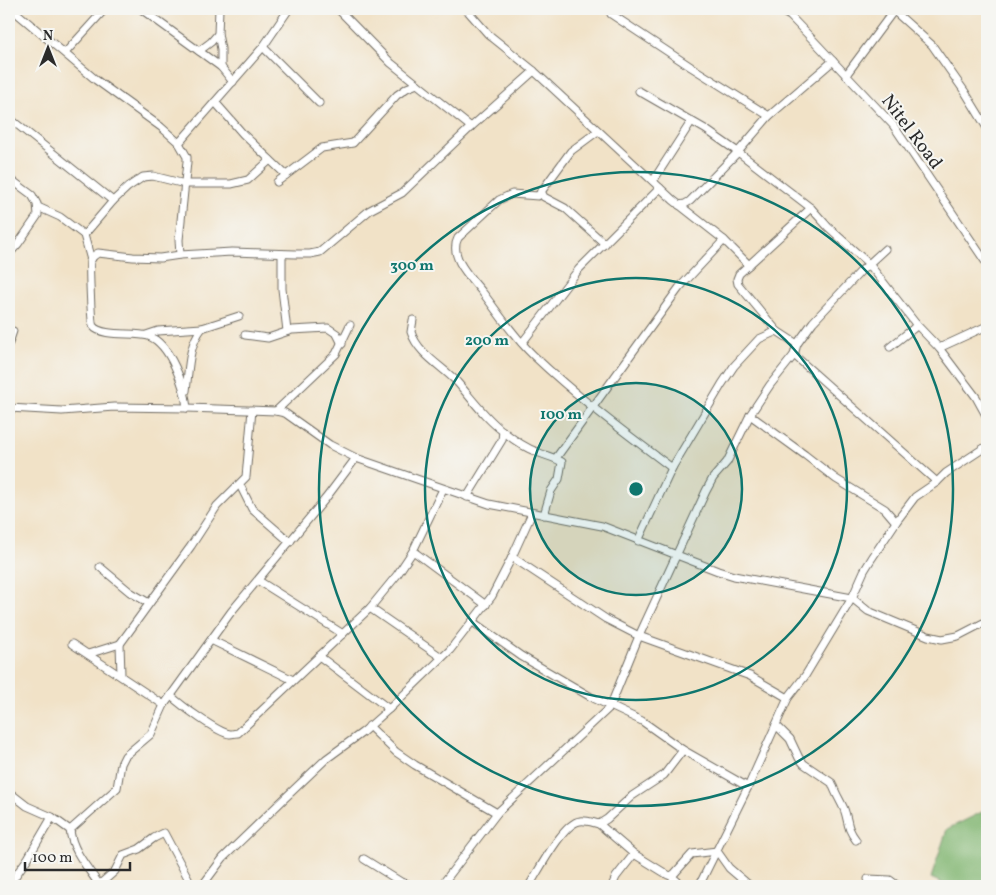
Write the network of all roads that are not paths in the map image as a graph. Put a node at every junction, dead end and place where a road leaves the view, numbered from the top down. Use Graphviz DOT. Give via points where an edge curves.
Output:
graph roads {
  1 [pos="12,9"];
  2 [pos="105,9"];
  3 [pos="141,9"];
  4 [pos="219,9"];
  5 [pos="289,9"];
  6 [pos="339,9"];
  7 [pos="351,9"];
  8 [pos="468,9"];
  9 [pos="778,9"];
  10 [pos="894,9"];
  11 [pos="611,14"];
  12 [pos="218,34"];
  13 [pos="263,47"];
  14 [pos="199,51"];
  15 [pos="65,53"];
  16 [pos="833,61"];
  17 [pos="221,67"];
  18 [pos="534,71"];
  19 [pos="846,75"];
  20 [pos="233,82"];
  21 [pos="417,84"];
  22 [pos="639,91"];
  23 [pos="215,102"];
  24 [pos="319,103"];
  25 [pos="769,116"];
  26 [pos="9,118"];
  27 [pos="691,122"];
  28 [pos="470,127"];
  29 [pos="987,128"];
  30 [pos="598,130"];
  31 [pos="179,144"];
  32 [pos="738,152"];
  33 [pos="270,160"];
  34 [pos="286,175"];
  35 [pos="9,178"];
  36 [pos="653,181"];
  37 [pos="277,182"];
  38 [pos="185,184"];
  39 [pos="660,188"];
  40 [pos="541,191"];
  41 [pos="113,201"];
  42 [pos="679,205"];
  43 [pos="38,207"];
  44 [pos="811,208"];
  45 [pos="84,235"];
  46 [pos="724,240"];
  47 [pos="605,244"];
  48 [pos="885,249"];
  49 [pos="9,254"];
  50 [pos="282,254"];
  51 [pos="180,255"];
  52 [pos="90,260"];
  53 [pos="869,264"];
  54 [pos="987,264"];
  55 [pos="749,265"];
  56 [pos="239,316"];
  57 [pos="413,320"];
  58 [pos="916,324"];
  59 [pos="350,326"];
  60 [pos="987,326"];
  61 [pos="202,328"];
  62 [pos="13,331"];
  63 [pos="287,331"];
  64 [pos="777,331"];
  65 [pos="146,335"];
  66 [pos="244,335"];
  67 [pos="9,343"];
  68 [pos="522,343"];
  69 [pos="342,344"];
  70 [pos="797,344"];
  71 [pos="890,347"];
  72 [pos="939,348"];
  73 [pos="794,355"];
  74 [pos="185,393"];
  75 [pos="9,408"];
  76 [pos="187,408"];
  77 [pos="592,408"];
  78 [pos="252,410"];
  79 [pos="276,411"];
  80 [pos="750,415"];
  81 [pos="987,416"];
  82 [pos="503,431"];
  83 [pos="987,446"];
  84 [pos="356,458"];
  85 [pos="556,458"];
  86 [pos="672,468"];
  87 [pos="937,482"];
  88 [pos="240,485"];
  89 [pos="443,490"];
  90 [pos="467,497"];
  91 [pos="532,513"];
  92 [pos="544,515"];
  93 [pos="896,522"];
  94 [pos="638,541"];
  95 [pos="290,542"];
  96 [pos="413,551"];
  97 [pos="677,555"];
  98 [pos="512,557"];
  99 [pos="100,567"];
  100 [pos="259,580"];
  101 [pos="852,598"];
  102 [pos="149,603"];
  103 [pos="486,606"];
  104 [pos="370,608"];
  105 [pos="987,621"];
  106 [pos="473,622"];
  107 [pos="342,634"];
  108 [pos="639,636"];
  109 [pos="211,640"];
  110 [pos="72,644"];
  111 [pos="120,644"];
  112 [pos="88,654"];
  113 [pos="319,656"];
  114 [pos="441,657"];
  115 [pos="121,675"];
  116 [pos="293,680"];
  117 [pos="171,696"];
  118 [pos="788,698"];
  119 [pos="164,705"];
  120 [pos="610,707"];
  121 [pos="388,709"];
  122 [pos="776,725"];
  123 [pos="369,726"];
  124 [pos="683,750"];
  125 [pos="748,787"];
  126 [pos="9,792"];
  127 [pos="497,813"];
  128 [pos="52,817"];
  129 [pos="600,824"];
  130 [pos="70,830"];
  131 [pos="856,840"];
  132 [pos="717,850"];
  133 [pos="634,854"];
  134 [pos="364,859"];
  135 [pos="671,876"];
  136 [pos="868,879"];
  137 [pos="9,884"];
  138 [pos="100,886"];
  139 [pos="190,886"];
  140 [pos="202,886"];
  141 [pos="414,886"];
  142 [pos="441,886"];
  143 [pos="529,886"];
  144 [pos="612,886"];
  145 [pos="683,886"];
  146 [pos="699,886"];
  147 [pos="750,886"];
  148 [pos="898,886"];
  1 -- 15 [label="street"];
  2 -- 15 [label="street"];
  3 -- 14 [label="street"];
  4 -- 12 [label="street"];
  5 -- 13 [label="street"];
  6 -- 7 [label="street"];
  6 -- 21 [label="street" via="391,63"];
  8 -- 18 [label="street" via="488,34"];
  9 -- 16 [label="street, Nitel Road" via="790,16"];
  10 -- 19 [label="street"];
  10 -- 29 [label="street" via="932,45"];
  11 -- 25 [label="street"];
  12 -- 14 [label="street"];
  12 -- 17 [label="street"];
  13 -- 20 [label="street"];
  13 -- 24 [label="street"];
  14 -- 17 [label="street"];
  15 -- 31 [label="street"];
  16 -- 19 [label="street, Nitel Road"];
  16 -- 25 [label="street"];
  17 -- 20 [label="street"];
  18 -- 28 [label="street"];
  18 -- 30 [label="street"];
  19 -- 54 [label="street, Nitel Road" via="893,125"];
  20 -- 23 [label="street"];
  21 -- 28 [label="street"];
  21 -- 34 [label="street" via="397,95 353,143 322,148"];
  22 -- 27 [label="street"];
  23 -- 31 [label="street"];
  23 -- 33 [label="street"];
  25 -- 32 [label="street"];
  26 -- 41 [label="street"];
  27 -- 32 [label="street"];
  27 -- 36 [label="street"];
  28 -- 50 [label="street" via="402,193 370,210 320,252"];
  30 -- 36 [label="street"];
  30 -- 40 [label="street" via="571,151"];
  31 -- 38 [label="street" via="187,156"];
  32 -- 42 [label="street" via="690,201"];
  32 -- 44 [label="street"];
  33 -- 34 [label="street"];
  33 -- 38 [label="street" via="248,180 231,184"];
  34 -- 37 [label="street"];
  35 -- 43 [label="street" via="32,195"];
  36 -- 39 [label="street"];
  38 -- 41 [label="street" via="153,176 143,177"];
  38 -- 51 [label="street"];
  39 -- 42 [label="street"];
  39 -- 47 [label="street"];
  40 -- 47 [label="street" via="544,197 565,208"];
  40 -- 68 [label="street" via="538,196 512,194 499,200 455,243 462,266"];
  41 -- 45 [label="street"];
  42 -- 46 [label="street"];
  43 -- 45 [label="street" via="60,217"];
  43 -- 49 [label="street" via="38,215"];
  44 -- 53 [label="street"];
  44 -- 55 [label="street"];
  45 -- 52 [label="street"];
  46 -- 55 [label="street"];
  46 -- 77 [label="street" via="679,288"];
  47 -- 68 [label="street" via="579,269"];
  48 -- 53 [label="street"];
  50 -- 51 [label="street"];
  50 -- 63 [label="street"];
  51 -- 52 [label="street" via="160,258 98,253"];
  52 -- 65 [label="street" via="91,324 97,330"];
  53 -- 58 [label="street"];
  53 -- 70 [label="street" via="813,322"];
  55 -- 64 [label="street" via="736,280"];
  56 -- 61 [label="street"];
  57 -- 82 [label="street" via="411,332 418,345"];
  58 -- 71 [label="street"];
  58 -- 72 [label="street"];
  59 -- 69 [label="street"];
  60 -- 72 [label="street"];
  61 -- 65 [label="street"];
  61 -- 74 [label="street" via="191,350"];
  62 -- 67 [label="street"];
  63 -- 66 [label="street" via="268,338"];
  63 -- 69 [label="street" via="328,328 337,334"];
  64 -- 70 [label="street"];
  64 -- 86 [label="street" via="758,339 734,366"];
  65 -- 74 [label="street" via="158,342 173,363"];
  68 -- 77 [label="street"];
  69 -- 79 [label="street" via="325,366"];
  70 -- 73 [label="street"];
  72 -- 81 [label="street" via="976,396"];
  73 -- 80 [label="street"];
  73 -- 87 [label="street"];
  74 -- 76 [label="street"];
  75 -- 76 [label="street" via="62,411 114,407"];
  76 -- 78 [label="street"];
  77 -- 85 [label="street"];
  77 -- 86 [label="street"];
  78 -- 79 [label="street"];
  78 -- 88 [label="street" via="248,472"];
  79 -- 84 [label="street"];
  80 -- 93 [label="street" via="836,479 885,509"];
  80 -- 97 [label="street" via="726,462 710,483"];
  82 -- 85 [label="street" via="534,451"];
  82 -- 90 [label="street" via="502,440"];
  83 -- 87 [label="street"];
  84 -- 89 [label="street"];
  84 -- 95 [label="street"];
  85 -- 92 [label="street" via="562,466"];
  86 -- 94 [label="street"];
  87 -- 93 [label="street" via="915,497"];
  88 -- 95 [label="street" via="252,509"];
  88 -- 102 [label="street" via="217,506"];
  89 -- 90 [label="street"];
  89 -- 96 [label="street"];
  90 -- 91 [label="street"];
  91 -- 92 [label="street"];
  91 -- 98 [label="street"];
  92 -- 94 [label="street" via="602,526"];
  93 -- 101 [label="street" via="864,571"];
  94 -- 97 [label="street"];
  95 -- 100 [label="street"];
  96 -- 103 [label="street"];
  96 -- 104 [label="street"];
  97 -- 101 [label="street" via="734,576"];
  97 -- 108 [label="street"];
  98 -- 103 [label="street"];
  98 -- 108 [label="street" via="606,619"];
  99 -- 102 [label="street"];
  100 -- 107 [label="street"];
  100 -- 109 [label="street"];
  101 -- 105 [label="street" via="868,612 928,636 958,636"];
  101 -- 118 [label="street"];
  102 -- 111 [label="street"];
  103 -- 106 [label="street"];
  104 -- 107 [label="street"];
  104 -- 114 [label="street"];
  106 -- 114 [label="street"];
  106 -- 120 [label="street" via="521,656"];
  107 -- 113 [label="street"];
  108 -- 118 [label="street" via="750,676"];
  108 -- 120 [label="street"];
  109 -- 116 [label="street"];
  109 -- 117 [label="street"];
  110 -- 112 [label="street"];
  111 -- 112 [label="street"];
  111 -- 115 [label="street"];
  112 -- 115 [label="street"];
  113 -- 116 [label="street"];
  113 -- 121 [label="street"];
  114 -- 121 [label="street"];
  115 -- 119 [label="street"];
  116 -- 117 [label="street" via="238,733 222,732"];
  117 -- 119 [label="street"];
  118 -- 122 [label="street"];
  119 -- 130 [label="street" via="151,734 122,760 117,788"];
  120 -- 124 [label="street" via="642,721"];
  120 -- 127 [label="street"];
  121 -- 123 [label="street"];
  122 -- 125 [label="street"];
  122 -- 131 [label="street" via="790,739 804,764 832,783 849,830"];
  123 -- 127 [label="street" via="415,765"];
  123 -- 140 [label="street" via="326,759 285,798 223,858"];
  124 -- 125 [label="street"];
  124 -- 129 [label="street" via="664,775 632,796"];
  125 -- 132 [label="street"];
  126 -- 128 [label="street" via="26,806"];
  127 -- 142 [label="street"];
  128 -- 130 [label="street"];
  128 -- 137 [label="street"];
  129 -- 133 [label="street"];
  129 -- 143 [label="street" via="574,823 555,843"];
  130 -- 138 [label="street" via="77,852"];
  132 -- 135 [label="street" via="692,854"];
  132 -- 146 [label="street"];
  132 -- 147 [label="street" via="729,868"];
  133 -- 135 [label="street"];
  133 -- 144 [label="street"];
  134 -- 141 [label="street" via="401,882"];
  135 -- 145 [label="street"];
  136 -- 148 [label="street" via="890,880"];
  138 -- 139 [label="street" via="115,871 123,855 164,833"];
}
